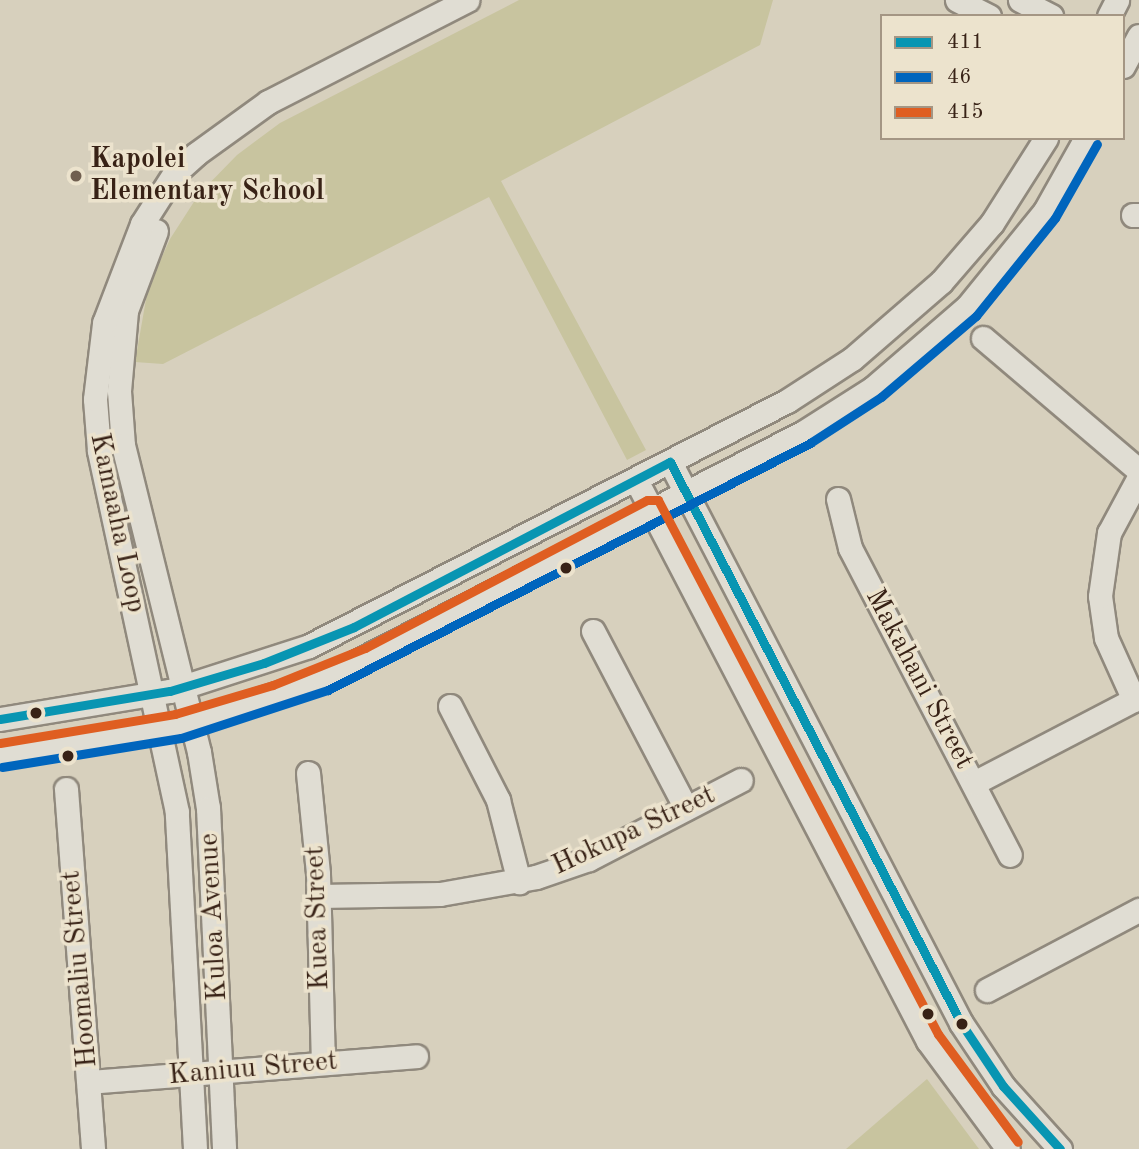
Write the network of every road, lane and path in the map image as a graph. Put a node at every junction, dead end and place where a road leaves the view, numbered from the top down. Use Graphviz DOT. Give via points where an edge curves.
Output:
graph roads {
  1 [pos="467,0"];
  2 [pos="957,0"];
  3 [pos="1020,0"];
  4 [pos="985,14"];
  5 [pos="1047,14"];
  6 [pos="1139,36"];
  7 [pos="1125,63"];
  8 [pos="221,137"];
  9 [pos="1045,140"];
  10 [pos="1085,140"];
  11 [pos="983,338"];
  12 [pos="670,462"];
  13 [pos="1139,471"];
  14 [pos="1139,478"];
  15 [pos="636,480"];
  16 [pos="686,494"];
  17 [pos="838,499"];
  18 [pos="653,511"];
  19 [pos="593,632"];
  20 [pos="182,688"];
  21 [pos="156,694"];
  22 [pos="1136,698"];
  23 [pos="450,706"];
  24 [pos="0,719"];
  25 [pos="191,723"];
  26 [pos="163,729"];
  27 [pos="0,755"];
  28 [pos="308,773"];
  29 [pos="741,780"];
  30 [pos="974,783"];
  31 [pos="66,789"];
  32 [pos="686,808"];
  33 [pos="1010,855"];
  34 [pos="519,882"];
  35 [pos="318,896"];
  36 [pos="1139,911"];
  37 [pos="987,990"];
  38 [pos="416,1056"];
  39 [pos="323,1063"];
  40 [pos="222,1072"];
  41 [pos="190,1074"];
  42 [pos="89,1082"];
  43 [pos="93,1149"];
  44 [pos="195,1149"];
  45 [pos="224,1149"];
  46 [pos="1008,1149"];
  47 [pos="1060,1149"];
  1 -- 8 [label="street, Kamaaha Loop" via="268,103"];
  2 -- 4 [label="street"];
  3 -- 5 [label="street"];
  6 -- 7 [label="street"];
  8 -- 20 [label="street, Kamaaha Loop" via="170,207 143,257 126,311 119,364 124,445"];
  8 -- 21 [label="street, Kamaaha Loop" via="174,174 142,224 110,298 99,348 99,450"];
  9 -- 12 [label="street" via="992,223 912,310 820,381"];
  10 -- 16 [label="street" via="1020,244 937,336 839,411"];
  11 -- 13 [label="street"];
  12 -- 15 [label="street"];
  12 -- 16 [label="street"];
  14 -- 22 [label="street" via="1110,533 1100,596 1106,638"];
  15 -- 18 [label="street"];
  15 -- 20 [label="street" via="354,626 264,663"];
  16 -- 18 [label="street"];
  16 -- 47 [label="street" via="961,1023 1003,1086"];
  17 -- 30 [label="street, Makahani Street" via="850,548"];
  18 -- 25 [label="street" via="370,659 277,697"];
  18 -- 46 [label="street" via="928,1041"];
  19 -- 32 [label="street"];
  20 -- 21 [label="street"];
  20 -- 25 [label="street, Kuloa Avenue"];
  21 -- 24 [label="street"];
  21 -- 26 [label="street, Kuloa Avenue"];
  22 -- 30 [label="street"];
  23 -- 34 [label="street" via="498,800"];
  25 -- 26 [label="street"];
  25 -- 40 [label="street, Kuloa Avenue" via="211,836"];
  26 -- 27 [label="street"];
  26 -- 41 [label="street, Kuloa Avenue" via="180,839"];
  28 -- 35 [label="street, Kuea Street"];
  29 -- 32 [label="street, Hokupa Street"];
  30 -- 33 [label="street, Makahani Street"];
  31 -- 42 [label="street, Hoomaliu Street"];
  32 -- 34 [label="street, Hokupa Street" via="589,859"];
  34 -- 35 [label="street, Hokupa Street" via="440,894"];
  35 -- 39 [label="street, Kuea Street"];
  36 -- 37 [label="street"];
  38 -- 39 [label="street, Kaniuu Street"];
  39 -- 40 [label="street, Kaniuu Street"];
  40 -- 41 [label="street, Kaniuu Street"];
  40 -- 45 [label="street, Kuloa Avenue"];
  41 -- 42 [label="street, Kaniuu Street"];
  41 -- 44 [label="street, Kuloa Avenue"];
  42 -- 43 [label="street, Hoomaliu Street"];
}
